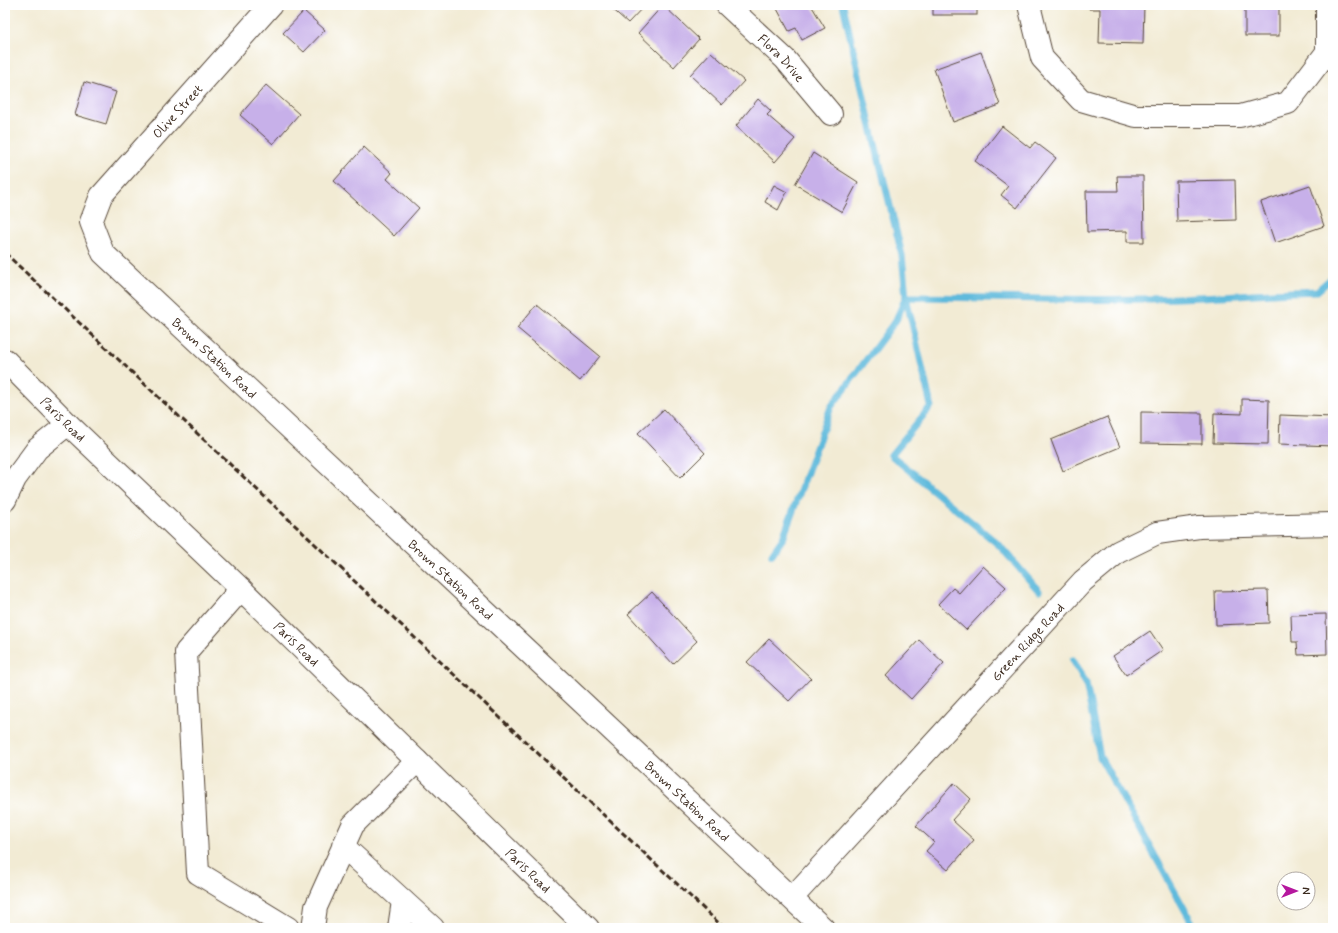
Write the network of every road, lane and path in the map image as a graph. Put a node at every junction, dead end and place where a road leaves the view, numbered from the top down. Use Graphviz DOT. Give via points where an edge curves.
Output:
graph roads {
  1 [pos="271,5"];
  2 [pos="727,5"];
  3 [pos="1029,5"];
  4 [pos="1327,5"];
  5 [pos="831,114"];
  6 [pos="90,222"];
  7 [pos="5,360"];
  8 [pos="68,424"];
  9 [pos="5,500"];
  10 [pos="1333,524"];
  11 [pos="241,589"];
  12 [pos="417,761"];
  13 [pos="343,846"];
  14 [pos="792,898"];
  15 [pos="403,901"];
  16 [pos="288,928"];
  17 [pos="313,928"];
  18 [pos="398,928"];
  19 [pos="433,928"];
  20 [pos="588,928"];
  21 [pos="824,928"];
  1 -- 6 [label="street, Olive Street" via="101,196"];
  2 -- 5 [label="street, Flora Drive" via="785,59"];
  3 -- 4 [label="street" via="1042,58 1081,100 1136,116 1240,116 1288,103 1327,52"];
  6 -- 14 [label="street, Brown Station Road" via="103,253"];
  7 -- 8 [label="street, Paris Road"];
  8 -- 9 [label="street" via="37,449 15,479"];
  8 -- 11 [label="street, Paris Road"];
  10 -- 14 [label="street, Green Ridge Road" via="1198,527 1157,533 1118,552 1083,580"];
  11 -- 12 [label="street, Paris Road"];
  11 -- 16 [label="street" via="186,652 198,873"];
  12 -- 13 [label="street" via="353,826"];
  12 -- 20 [label="street, Paris Road"];
  13 -- 15 [label="street"];
  13 -- 17 [label="street" via="316,907"];
  14 -- 21 [label="street, Brown Station Road"];
  15 -- 18 [label="street"];
  15 -- 19 [label="street"];
}
